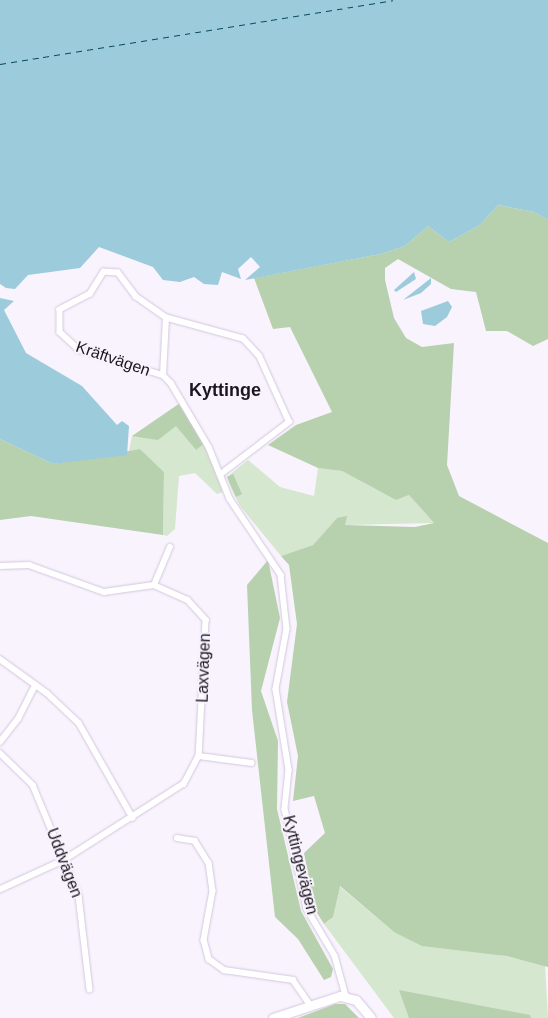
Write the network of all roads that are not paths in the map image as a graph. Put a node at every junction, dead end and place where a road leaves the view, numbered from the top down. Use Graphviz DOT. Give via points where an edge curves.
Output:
graph roads {
  1 [pos="166,318"];
  2 [pos="163,375"];
  3 [pos="221,474"];
  4 [pos="170,547"];
  5 [pos="0,566"];
  6 [pos="154,585"];
  7 [pos="0,659"];
  8 [pos="35,685"];
  9 [pos="0,742"];
  10 [pos="0,753"];
  11 [pos="200,756"];
  12 [pos="252,763"];
  13 [pos="133,818"];
  14 [pos="177,838"];
  15 [pos="64,861"];
  16 [pos="0,890"];
  17 [pos="90,989"];
  18 [pos="346,996"];
  19 [pos="309,1003"];
  20 [pos="291,1014"];
  21 [pos="273,1018"];
  22 [pos="371,1018"];
  1 -- 2 [label="street"];
  1 -- 2 [label="street, Kräftvägen" via="136,297 118,273 108,271 87,298 60,310 57,320 64,340 79,350"];
  1 -- 3 [label="street" via="250,342 288,416 283,430"];
  2 -- 3 [label="street, Kräftvägen"];
  3 -- 18 [label="street, Kyttingevägen" via="230,499 275,561 285,589 287,629 276,689 289,770 285,809 308,909 335,956"];
  4 -- 6 [label="street"];
  5 -- 6 [label="street" via="29,565 104,592"];
  6 -- 11 [label="street, Laxvägen" via="198,607 206,620"];
  7 -- 8 [label="street"];
  8 -- 9 [label="street" via="15,725"];
  8 -- 13 [label="street" via="79,723"];
  10 -- 15 [label="street, Uddvägen" via="33,785"];
  11 -- 12 [label="street"];
  11 -- 13 [label="street, Laxvägen" via="180,788"];
  13 -- 15 [label="street, Laxvägen"];
  14 -- 19 [label="street" via="195,841 209,863 214,891 204,940 209,959 224,970 293,980"];
  15 -- 16 [label="street, Laxvägen"];
  15 -- 17 [label="street, Uddvägen" via="79,896"];
  18 -- 19 [label="street"];
  18 -- 22 [label="street" via="356,1000"];
  19 -- 20 [label="street"];
  20 -- 21 [label="street"];
}
